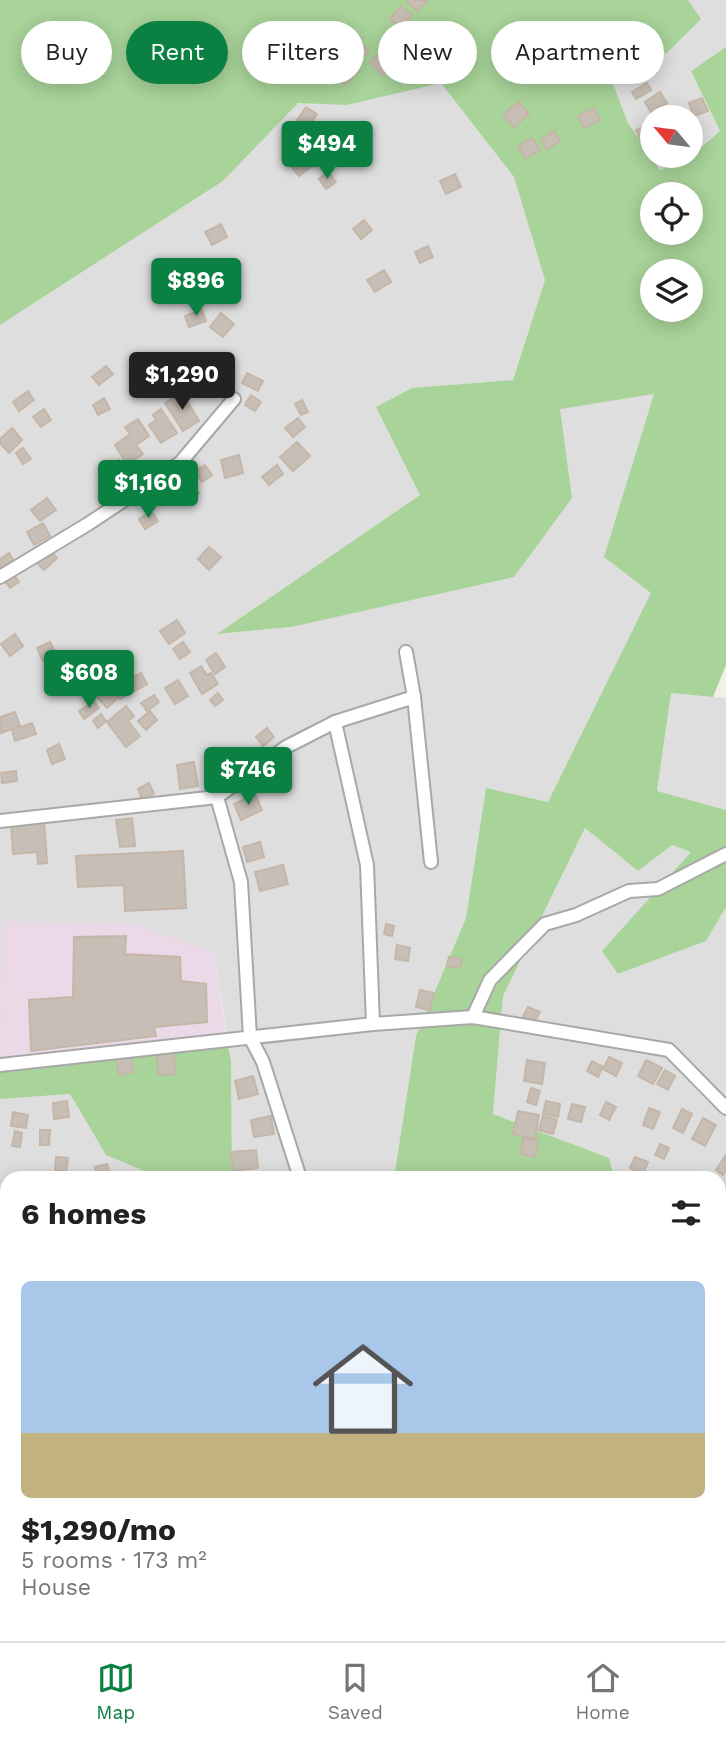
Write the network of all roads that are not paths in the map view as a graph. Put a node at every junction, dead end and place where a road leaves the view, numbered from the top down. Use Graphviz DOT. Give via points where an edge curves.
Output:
graph roads {
  1 [pos="234,399"];
  2 [pos="0,577"];
  3 [pos="406,652"];
  4 [pos="414,697"];
  5 [pos="335,722"];
  6 [pos="217,797"];
  7 [pos="0,821"];
  8 [pos="726,854"];
  9 [pos="431,862"];
  10 [pos="473,1017"];
  11 [pos="373,1024"];
  12 [pos="250,1037"];
  13 [pos="0,1065"];
  14 [pos="726,1108"];
  15 [pos="298,1171"];
  1 -- 2 [label="street" via="180,463"];
  3 -- 4 [label="street"];
  4 -- 5 [label="street"];
  4 -- 9 [label="street"];
  5 -- 6 [label="street" via="286,747"];
  5 -- 11 [label="street" via="367,865"];
  6 -- 7 [label="street"];
  6 -- 12 [label="street" via="241,882"];
  8 -- 10 [label="street" via="658,889 629,891 545,924 490,980"];
  10 -- 11 [label="street"];
  10 -- 14 [label="street" via="669,1050"];
  11 -- 12 [label="street"];
  12 -- 13 [label="street"];
  12 -- 15 [label="street" via="263,1062"];
}
